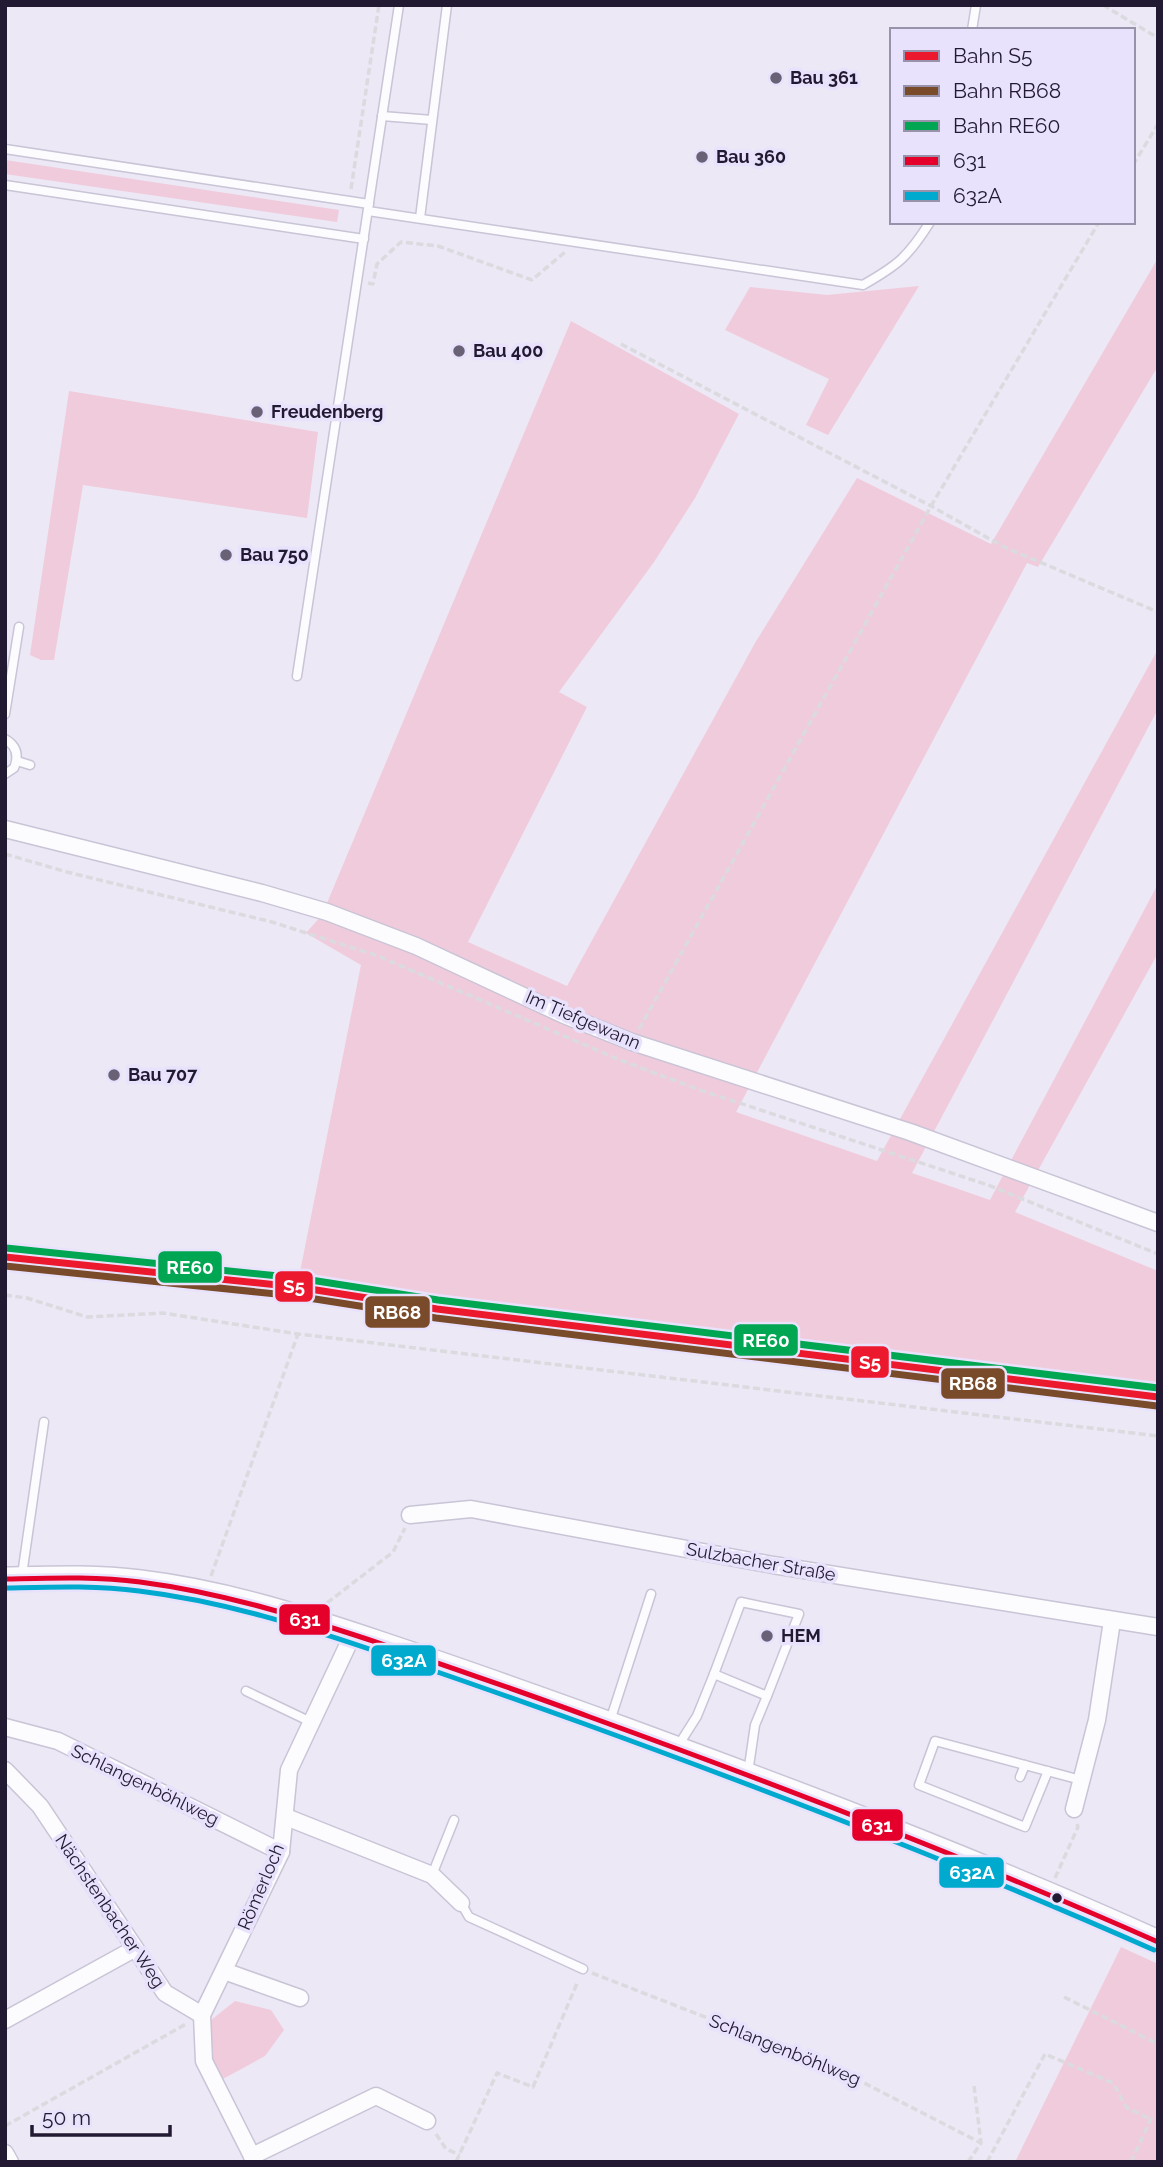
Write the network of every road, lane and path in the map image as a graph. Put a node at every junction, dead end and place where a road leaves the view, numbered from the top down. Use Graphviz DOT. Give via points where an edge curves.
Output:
graph roads {
  1 [pos="379,5"];
  2 [pos="399,5"];
  3 [pos="447,5"];
  4 [pos="976,5"];
  5 [pos="1103,5"];
  6 [pos="972,28"];
  7 [pos="1158,37"];
  8 [pos="382,116"];
  9 [pos="432,120"];
  10 [pos="1158,124"];
  11 [pos="5,149"];
  12 [pos="1135,162"];
  13 [pos="5,185"];
  14 [pos="349,201"];
  15 [pos="368,207"];
  16 [pos="420,218"];
  17 [pos="929,224"];
  18 [pos="1098,224"];
  19 [pos="363,239"];
  20 [pos="621,344"];
  21 [pos="931,506"];
  22 [pos="1158,611"];
  23 [pos="19,627"];
  24 [pos="297,676"];
  25 [pos="5,714"];
  26 [pos="5,740"];
  27 [pos="17,761"];
  28 [pos="30,765"];
  29 [pos="5,774"];
  30 [pos="5,829"];
  31 [pos="632,1042"];
  32 [pos="620,1060"];
  33 [pos="1158,1223"];
  34 [pos="5,1295"];
  35 [pos="298,1334"];
  36 [pos="44,1422"];
  37 [pos="1158,1436"];
  38 [pos="410,1515"];
  39 [pos="13,1578"];
  40 [pos="205,1593"];
  41 [pos="651,1594"];
  42 [pos="306,1618"];
  43 [pos="1112,1620"];
  44 [pos="1158,1627"];
  45 [pos="352,1634"];
  46 [pos="714,1674"];
  47 [pos="246,1691"];
  48 [pos="767,1696"];
  49 [pos="311,1722"];
  50 [pos="609,1724"];
  51 [pos="5,1727"];
  52 [pos="676,1749"];
  53 [pos="1025,1765"];
  54 [pos="5,1770"];
  55 [pos="1048,1771"];
  56 [pos="747,1776"];
  57 [pos="1020,1777"];
  58 [pos="1081,1780"];
  59 [pos="1007,1807"];
  60 [pos="1073,1808"];
  61 [pos="286,1816"];
  62 [pos="1003,1818"];
  63 [pos="454,1820"];
  64 [pos="281,1852"];
  65 [pos="432,1875"];
  66 [pos="1065,1882"];
  67 [pos="461,1903"];
  68 [pos="1158,1942"];
  69 [pos="134,1949"];
  70 [pos="583,1969"];
  71 [pos="224,1971"];
  72 [pos="1064,1997"];
  73 [pos="300,1998"];
  74 [pos="7,2015"];
  75 [pos="202,2015"];
  76 [pos="1158,2044"];
  77 [pos="974,2086"];
  78 [pos="1150,2119"];
  79 [pos="427,2121"];
  80 [pos="1158,2123"];
  81 [pos="5,2126"];
  82 [pos="981,2143"];
  83 [pos="5,2153"];
  84 [pos="460,2155"];
  85 [pos="254,2159"];
  86 [pos="10,2162"];
  87 [pos="456,2162"];
  88 [pos="968,2162"];
  89 [pos="987,2162"];
  90 [pos="1131,2162"];
  1 -- 14 [label="path"];
  2 -- 8 [label="lane"];
  3 -- 9 [label="lane"];
  4 -- 6 [label="lane"];
  5 -- 7 [label="path"];
  8 -- 9 [label="lane"];
  8 -- 15 [label="lane"];
  9 -- 16 [label="lane"];
  10 -- 12 [label="path"];
  11 -- 14 [label="lane"];
  13 -- 19 [label="lane"];
  14 -- 15 [label="lane"];
  15 -- 16 [label="lane"];
  15 -- 19 [label="lane"];
  16 -- 17 [label="lane" via="863,285 897,265"];
  18 -- 21 [label="path"];
  19 -- 24 [label="lane"];
  20 -- 21 [label="path"];
  21 -- 22 [label="path" via="1004,547"];
  21 -- 31 [label="path"];
  23 -- 25 [label="lane"];
  26 -- 27 [label="lane" via="17,753"];
  27 -- 28 [label="lane"];
  27 -- 29 [label="lane"];
  30 -- 31 [label="street, Im Tiefgewann" via="327,912 416,946"];
  31 -- 32 [label="path"];
  31 -- 33 [label="street, Im Tiefgewann" via="922,1136"];
  34 -- 35 [label="path" via="87,1317 163,1313"];
  35 -- 37 [label="path"];
  35 -- 40 [label="path"];
  36 -- 39 [label="lane"];
  38 -- 42 [label="path" via="393,1552 327,1603 314,1599"];
  38 -- 43 [label="street, Sulzbacher Straße" via="471,1509 772,1565"];
  39 -- 40 [label="main road" via="138,1582"];
  40 -- 42 [label="main road"];
  41 -- 50 [label="lane"];
  42 -- 45 [label="main road"];
  43 -- 44 [label="street, Sulzbacher Straße"];
  43 -- 58 [label="street" via="1097,1720"];
  45 -- 49 [label="street, Römerloch"];
  45 -- 50 [label="main road"];
  46 -- 48 [label="lane"];
  46 -- 48 [label="lane" via="741,1602 799,1614"];
  46 -- 52 [label="lane" via="697,1716"];
  47 -- 49 [label="lane"];
  48 -- 56 [label="lane" via="755,1725"];
  49 -- 61 [label="street, Römerloch" via="289,1770"];
  50 -- 52 [label="main road"];
  51 -- 64 [label="street, Schlangenböhlweg" via="58,1741"];
  52 -- 56 [label="main road"];
  53 -- 55 [label="lane"];
  53 -- 57 [label="lane"];
  53 -- 62 [label="lane" via="935,1741 919,1785"];
  54 -- 69 [label="street, Nächstenbacher Weg" via="40,1806"];
  55 -- 58 [label="lane"];
  55 -- 62 [label="lane" via="1025,1826"];
  56 -- 68 [label="main road" via="1007,1875"];
  58 -- 60 [label="street"];
  59 -- 62 [label="lane"];
  60 -- 66 [label="path" via="1078,1827 1055,1878"];
  61 -- 64 [label="street, Römerloch"];
  61 -- 65 [label="street"];
  63 -- 65 [label="lane"];
  64 -- 71 [label="street, Römerloch"];
  65 -- 67 [label="street"];
  67 -- 70 [label="lane" via="469,1917"];
  69 -- 74 [label="street"];
  69 -- 75 [label="street, Nächstenbacher Weg" via="165,1993"];
  70 -- 82 [label="path, Schlangenböhlweg" via="831,2066"];
  70 -- 84 [label="path" via="533,2087 498,2073"];
  71 -- 73 [label="street"];
  71 -- 75 [label="street, Römerloch"];
  72 -- 76 [label="path"];
  75 -- 81 [label="path"];
  75 -- 85 [label="street" via="204,2061"];
  77 -- 82 [label="path"];
  78 -- 80 [label="path"];
  78 -- 89 [label="path" via="1127,2108 1112,2083 1045,2054"];
  78 -- 90 [label="path"];
  79 -- 84 [label="path" via="446,2149"];
  79 -- 85 [label="street" via="376,2096"];
  82 -- 88 [label="path"];
  83 -- 86 [label="street"];
  84 -- 87 [label="path"];
}
